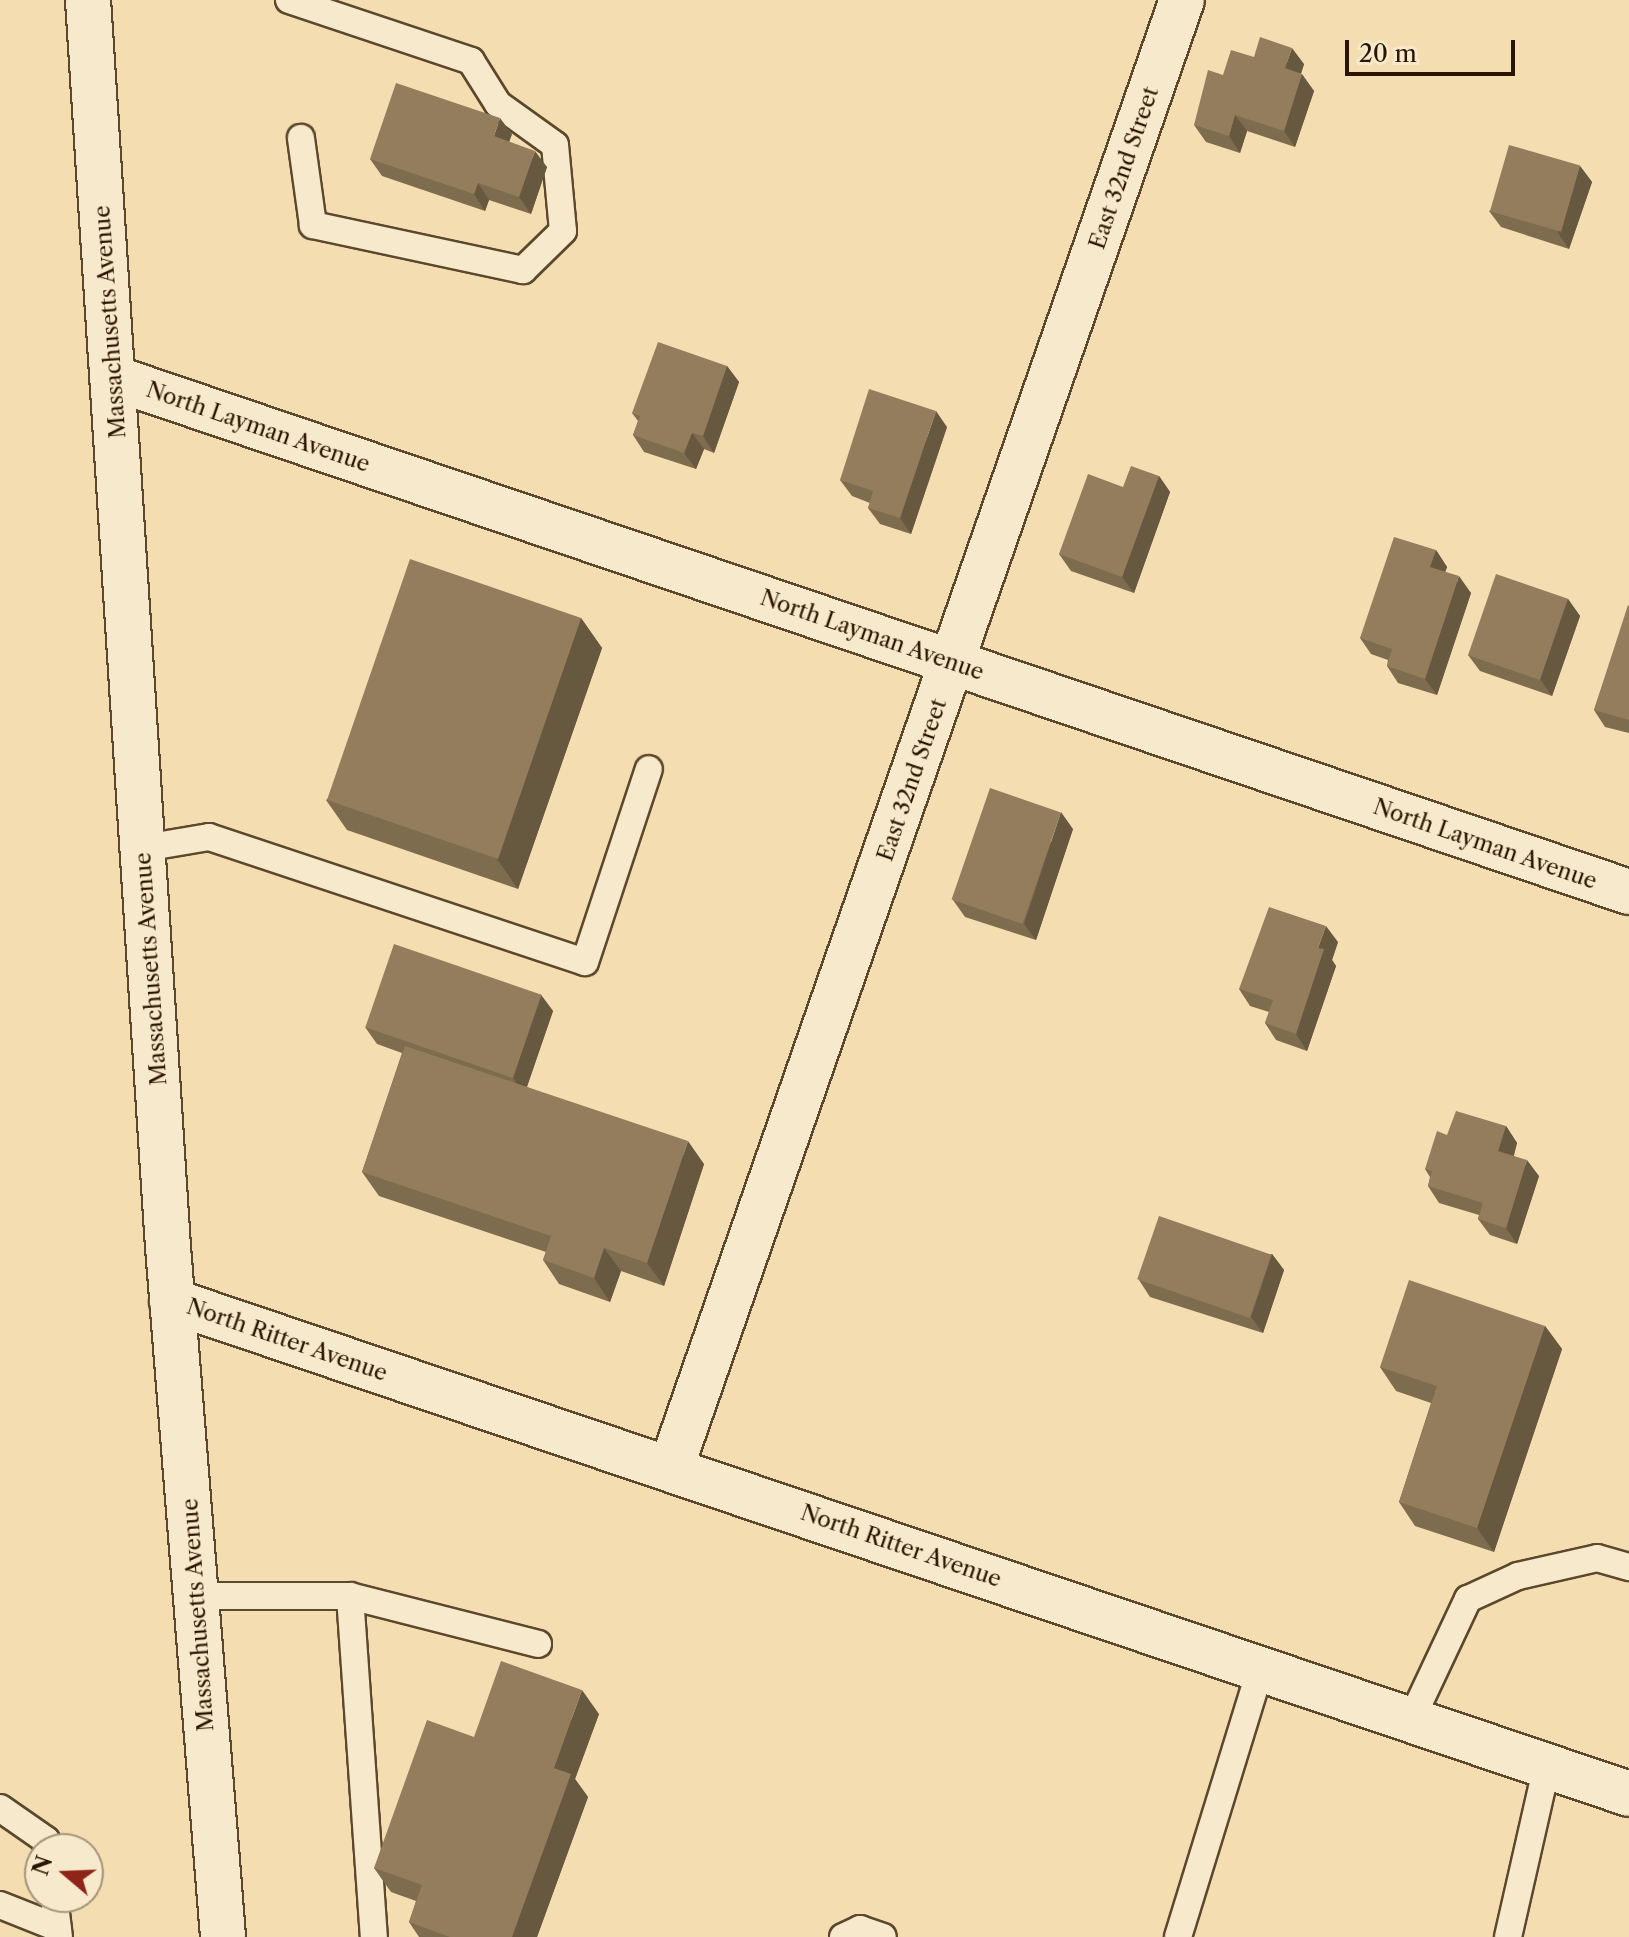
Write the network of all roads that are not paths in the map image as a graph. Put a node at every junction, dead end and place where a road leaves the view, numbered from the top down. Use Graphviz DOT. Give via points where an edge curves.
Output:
graph roads {
  1 [pos="88,0"];
  2 [pos="289,0"];
  3 [pos="1182,0"];
  4 [pos="301,138"];
  5 [pos="114,378"];
  6 [pos="953,663"];
  7 [pos="649,769"];
  8 [pos="144,848"];
  9 [pos="1629,892"];
  10 [pos="172,1301"];
  11 [pos="671,1468"];
  12 [pos="1629,1567"];
  13 [pos="196,1596"];
  14 [pos="350,1596"];
  15 [pos="538,1644"];
  16 [pos="1261,1668"];
  17 [pos="1411,1720"];
  18 [pos="1547,1766"];
  19 [pos="1629,1794"];
  20 [pos="0,1808"];
  21 [pos="36,1833"];
  22 [pos="0,1905"];
  23 [pos="59,1932"];
  24 [pos="223,1937"];
  25 [pos="374,1937"];
  26 [pos="843,1937"];
  27 [pos="883,1937"];
  28 [pos="1178,1937"];
  29 [pos="1508,1937"];
  1 -- 5 [label="street, Massachusetts Avenue"];
  2 -- 4 [label="lane" via="471,61 498,104 555,145 563,231 523,270 313,225"];
  3 -- 6 [label="street, East 32nd Street"];
  5 -- 6 [label="street, North Layman Avenue"];
  5 -- 8 [label="street, Massachusetts Avenue"];
  6 -- 9 [label="street, North Layman Avenue"];
  6 -- 11 [label="street, East 32nd Street"];
  7 -- 8 [label="lane" via="585,962 209,837"];
  8 -- 10 [label="street, Massachusetts Avenue"];
  10 -- 11 [label="street, North Ritter Avenue"];
  10 -- 13 [label="street, Massachusetts Avenue"];
  11 -- 16 [label="street, North Ritter Avenue"];
  12 -- 17 [label="lane" via="1597,1558 1518,1576 1468,1599"];
  13 -- 14 [label="lane"];
  13 -- 24 [label="street, Massachusetts Avenue"];
  14 -- 15 [label="lane"];
  14 -- 25 [label="lane"];
  16 -- 17 [label="street, North Ritter Avenue"];
  16 -- 28 [label="lane"];
  17 -- 18 [label="street, North Ritter Avenue"];
  18 -- 19 [label="street, North Ritter Avenue"];
  18 -- 29 [label="lane"];
  20 -- 21 [label="lane"];
  22 -- 23 [label="lane"];
  26 -- 27 [label="lane" via="860,1929"];
}
